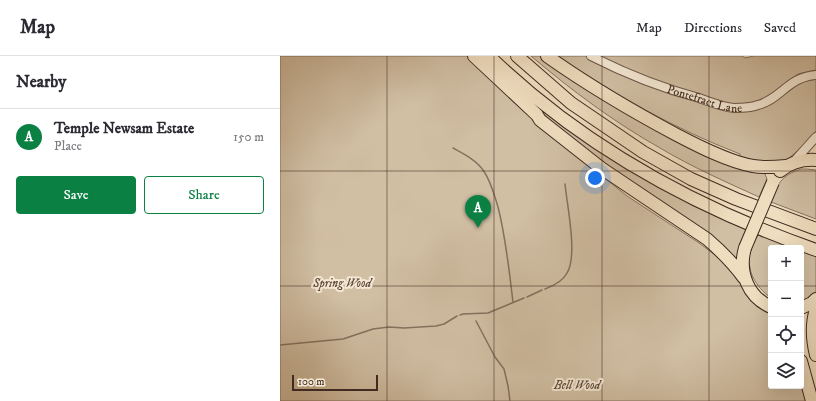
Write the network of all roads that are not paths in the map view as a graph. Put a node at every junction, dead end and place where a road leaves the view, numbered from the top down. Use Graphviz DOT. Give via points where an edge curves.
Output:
graph roads {
  1 [pos="465,56"];
  2 [pos="474,56"];
  3 [pos="488,56"];
  4 [pos="517,56"];
  5 [pos="547,56"];
  6 [pos="591,56"];
  7 [pos="816,75"];
  8 [pos="540,120"];
  9 [pos="816,136"];
  10 [pos="816,160"];
  11 [pos="788,166"];
  12 [pos="816,229"];
  13 [pos="816,250"];
  14 [pos="744,278"];
  15 [pos="816,299"];
  16 [pos="768,306"];
  17 [pos="804,307"];
  18 [pos="815,314"];
  19 [pos="816,355"];
  20 [pos="804,372"];
  21 [pos="812,401"];
  1 -- 8 [label="highway" via="531,117"];
  2 -- 8 [label="highway"];
  3 -- 13 [label="highway" via="542,103 623,160 680,192 729,215"];
  4 -- 12 [label="highway" via="571,103 643,152 736,199"];
  5 -- 11 [label="highway" via="599,90 692,143 743,164"];
  6 -- 7 [label="street, Pontefract Lane" via="634,76 735,108 767,102 798,79"];
  8 -- 14 [label="highway" via="601,168 720,249"];
  9 -- 11 [label="street"];
  10 -- 11 [label="highway" via="807,159"];
  11 -- 14 [label="highway, bridge" via="776,175 772,182 745,248"];
  14 -- 16 [label="highway" via="751,291"];
  15 -- 17 [label="highway"];
  18 -- 19 [label="highway" via="812,330"];
  20 -- 21 [label="highway"];
}
